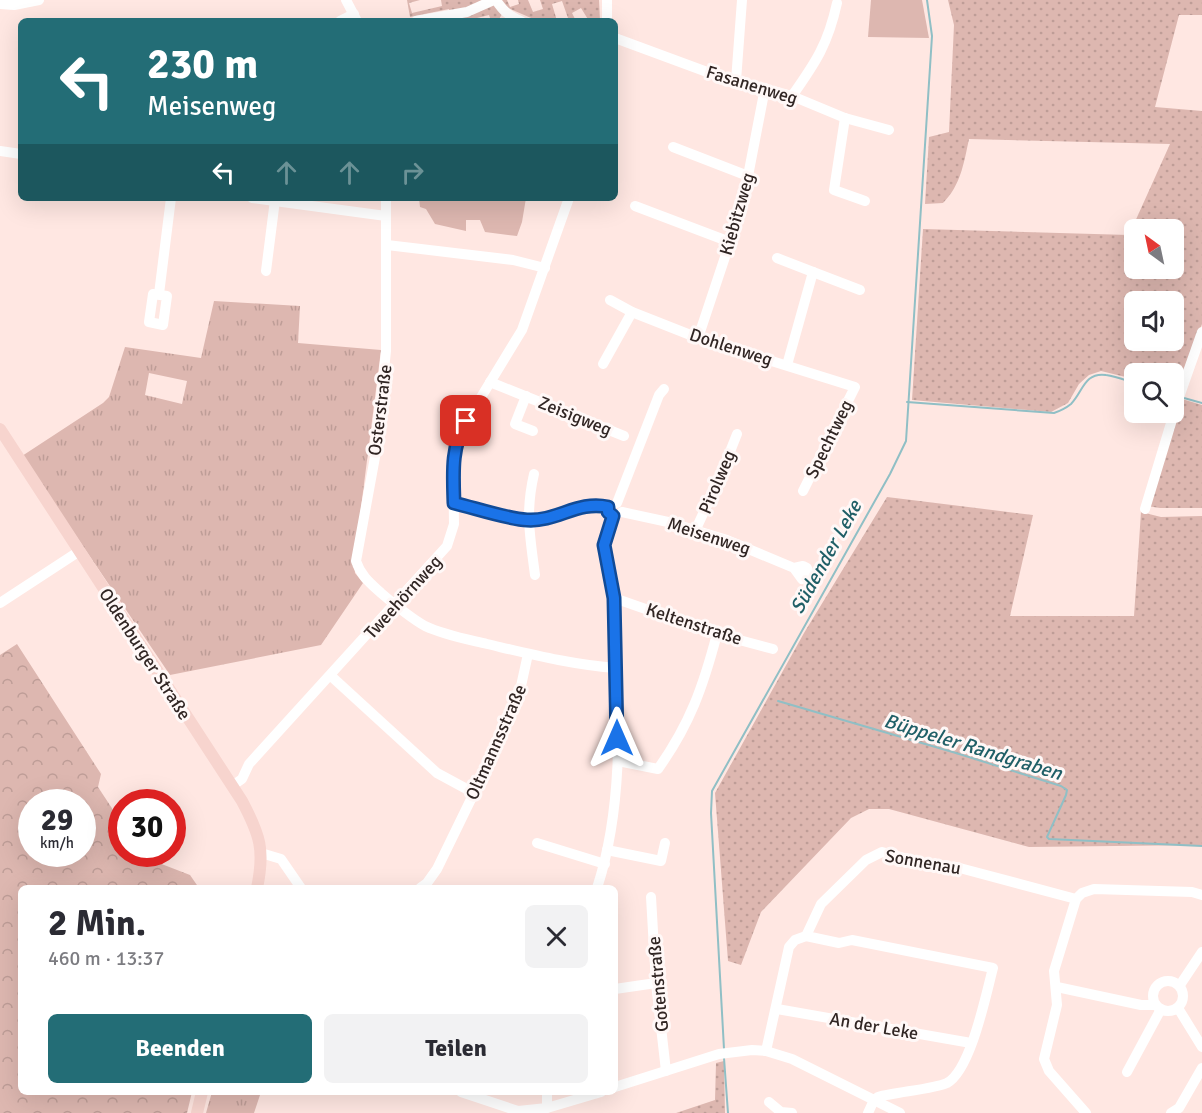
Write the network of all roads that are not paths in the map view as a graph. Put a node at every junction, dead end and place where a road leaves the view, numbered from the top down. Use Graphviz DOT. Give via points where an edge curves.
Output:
graph roads {
  1 [pos="39,0"];
  2 [pos="346,0"];
  3 [pos="495,0"];
  4 [pos="607,0"];
  5 [pos="742,0"];
  6 [pos="837,3"];
  7 [pos="0,4"];
  8 [pos="355,18"];
  9 [pos="433,18"];
  10 [pos="513,18"];
  11 [pos="608,18"];
  12 [pos="618,39"];
  13 [pos="736,81"];
  14 [pos="765,88"];
  15 [pos="792,96"];
  16 [pos="845,118"];
  17 [pos="889,130"];
  18 [pos="673,147"];
  19 [pos="0,151"];
  20 [pos="18,154"];
  21 [pos="748,176"];
  22 [pos="171,201"];
  23 [pos="275,201"];
  24 [pos="282,201"];
  25 [pos="386,201"];
  26 [pos="568,201"];
  27 [pos="865,201"];
  28 [pos="635,206"];
  29 [pos="386,216"];
  30 [pos="730,242"];
  31 [pos="387,245"];
  32 [pos="777,258"];
  33 [pos="545,268"];
  34 [pos="266,271"];
  35 [pos="813,272"];
  36 [pos="860,290"];
  37 [pos="159,294"];
  38 [pos="610,300"];
  39 [pos="632,312"];
  40 [pos="1202,332"];
  41 [pos="698,338"];
  42 [pos="603,364"];
  43 [pos="787,365"];
  44 [pos="490,382"];
  45 [pos="855,387"];
  46 [pos="664,389"];
  47 [pos="526,396"];
  48 [pos="0,429"];
  49 [pos="533,431"];
  50 [pos="738,434"];
  51 [pos="624,436"];
  52 [pos="643,436"];
  53 [pos="638,449"];
  54 [pos="534,474"];
  55 [pos="803,491"];
  56 [pos="454,503"];
  57 [pos="615,509"];
  58 [pos="1145,509"];
  59 [pos="527,520"];
  60 [pos="696,529"];
  61 [pos="78,552"];
  62 [pos="794,568"];
  63 [pos="535,575"];
  64 [pos="614,598"];
  65 [pos="1,600"];
  66 [pos="395,605"];
  67 [pos="717,634"];
  68 [pos="773,649"];
  69 [pos="528,654"];
  70 [pos="617,668"];
  71 [pos="331,676"];
  72 [pos="618,761"];
  73 [pos="229,782"];
  74 [pos="474,793"];
  75 [pos="537,843"];
  76 [pos="665,843"];
  77 [pos="608,850"];
  78 [pos="261,853"];
  79 [pos="605,864"];
  80 [pos="258,885"];
  81 [pos="300,885"];
  82 [pos="428,885"];
  83 [pos="598,885"];
  84 [pos="1202,895"];
  85 [pos="651,897"];
  86 [pos="1076,899"];
  87 [pos="806,936"];
  88 [pos="1202,952"];
  89 [pos="656,983"];
  90 [pos="1180,985"];
  91 [pos="1057,987"];
  92 [pos="618,989"];
  93 [pos="1158,1007"];
  94 [pos="1178,1008"];
  95 [pos="777,1009"];
  96 [pos="971,1043"];
  97 [pos="1202,1047"];
  98 [pos="766,1051"];
  99 [pos="1202,1068"];
  100 [pos="666,1071"];
  101 [pos="1127,1072"];
  102 [pos="618,1087"];
  103 [pos="201,1095"];
  104 [pos="469,1095"];
  105 [pos="547,1095"];
  106 [pos="591,1095"];
  107 [pos="874,1100"];
  108 [pos="769,1102"];
  109 [pos="547,1108"];
  110 [pos="517,1112"];
  111 [pos="197,1113"];
  112 [pos="792,1113"];
  113 [pos="868,1113"];
  114 [pos="900,1113"];
  115 [pos="1086,1113"];
  116 [pos="1173,1113"];
  1 -- 7 [label="street"];
  2 -- 8 [label="street"];
  3 -- 9 [label="street" via="467,12"];
  3 -- 10 [label="street"];
  4 -- 11 [label="street"];
  5 -- 13 [label="street"];
  6 -- 15 [label="street" via="828,37"];
  12 -- 13 [label="street, Fasanenweg"];
  13 -- 14 [label="street, Fasanenweg"];
  14 -- 15 [label="street, Fasanenweg"];
  14 -- 21 [label="street, Kiebitzweg"];
  15 -- 16 [label="street, Fasanenweg"];
  16 -- 17 [label="street, Fasanenweg"];
  16 -- 27 [label="street" via="834,190"];
  18 -- 21 [label="street"];
  19 -- 20 [label="street"];
  21 -- 30 [label="street, Kiebitzweg"];
  22 -- 37 [label="street"];
  23 -- 34 [label="street"];
  24 -- 29 [label="street"];
  25 -- 29 [label="street, Osterstraße"];
  26 -- 33 [label="street, Tweehörnweg"];
  28 -- 30 [label="street"];
  29 -- 31 [label="street, Osterstraße"];
  30 -- 41 [label="street, Kiebitzweg"];
  31 -- 33 [label="street" via="513,260"];
  31 -- 66 [label="street, Osterstraße" via="386,351 375,457 356,561 364,578"];
  32 -- 35 [label="street"];
  33 -- 44 [label="street, Tweehörnweg" via="522,330"];
  35 -- 36 [label="street"];
  35 -- 43 [label="street"];
  38 -- 39 [label="street, Dohlenweg"];
  39 -- 41 [label="street, Dohlenweg"];
  39 -- 42 [label="street"];
  40 -- 58 [label="street"];
  41 -- 43 [label="street, Dohlenweg"];
  43 -- 45 [label="street, Dohlenweg"];
  44 -- 47 [label="street, Zeisigweg"];
  44 -- 56 [label="street, Tweehörnweg" via="458,435 453,457"];
  45 -- 55 [label="street, Spechtweg"];
  46 -- 52 [label="street"];
  47 -- 49 [label="street, Zeisigweg" via="515,424"];
  47 -- 51 [label="street, Zeisigweg"];
  48 -- 61 [label="main road, Oldenburger Straße"];
  50 -- 60 [label="street, Pirolweg"];
  51 -- 52 [label="street, Zeisigweg" via="633,432"];
  51 -- 53 [label="street, Zeisigweg" via="627,445"];
  52 -- 53 [label="street"];
  53 -- 57 [label="street"];
  54 -- 59 [label="street"];
  56 -- 59 [label="street, Meisenweg"];
  56 -- 66 [label="street, Tweehörnweg" via="454,524 447,546"];
  57 -- 59 [label="street, Meisenweg" via="596,504"];
  57 -- 60 [label="street, Meisenweg"];
  57 -- 64 [label="street" via="604,545"];
  59 -- 63 [label="street"];
  60 -- 62 [label="street, Meisenweg"];
  61 -- 65 [label="street"];
  61 -- 73 [label="main road, Oldenburger Straße"];
  64 -- 67 [label="street, Keltenstraße"];
  64 -- 70 [label="street"];
  66 -- 69 [label="street" via="434,630"];
  66 -- 71 [label="street, Tweehörnweg"];
  67 -- 68 [label="street, Keltenstraße"];
  67 -- 72 [label="street" via="690,717 657,769"];
  69 -- 70 [label="street"];
  69 -- 74 [label="street, Oltmannsstraße" via="521,686"];
  70 -- 72 [label="street"];
  71 -- 73 [label="street, Tweehörnweg"];
  71 -- 74 [label="street" via="437,773"];
  72 -- 77 [label="street"];
  73 -- 78 [label="main road, Oldenburger Straße" via="253,822"];
  74 -- 82 [label="street, Oltmannsstraße"];
  75 -- 79 [label="street"];
  76 -- 77 [label="street" via="661,861"];
  77 -- 79 [label="street"];
  78 -- 80 [label="main road, Oldenburger Straße"];
  78 -- 81 [label="street" via="281,859"];
  79 -- 83 [label="street"];
  84 -- 86 [label="street" via="1094,889"];
  85 -- 89 [label="street, Gotenstraße"];
  86 -- 87 [label="street, Sonnenau" via="957,867 938,867 882,852 866,860 820,904"];
  86 -- 91 [label="street" via="1054,971"];
  87 -- 95 [label="street" via="789,947"];
  87 -- 96 [label="street" via="839,943 852,940 993,968"];
  88 -- 90 [label="street"];
  89 -- 92 [label="street"];
  89 -- 100 [label="street, Gotenstraße"];
  90 -- 93 [label="street" via="1173,981 1159,984 1153,998"];
  90 -- 94 [label="street" via="1184,997"];
  91 -- 93 [label="street"];
  91 -- 115 [label="street" via="1045,1065"];
  93 -- 94 [label="street" via="1173,1011"];
  93 -- 101 [label="street"];
  94 -- 97 [label="street"];
  95 -- 96 [label="street, An der Leke"];
  95 -- 98 [label="street"];
  96 -- 107 [label="street" via="967,1059 947,1083 895,1092"];
  98 -- 100 [label="street" via="731,1052"];
  98 -- 107 [label="street" via="792,1059"];
  99 -- 116 [label="street"];
  100 -- 102 [label="street"];
  103 -- 111 [label="main road"];
  104 -- 110 [label="street"];
  105 -- 109 [label="street"];
  106 -- 109 [label="street"];
  107 -- 113 [label="street"];
  107 -- 114 [label="street"];
  108 -- 112 [label="street" via="781,1112"];
  109 -- 110 [label="street"];
}
